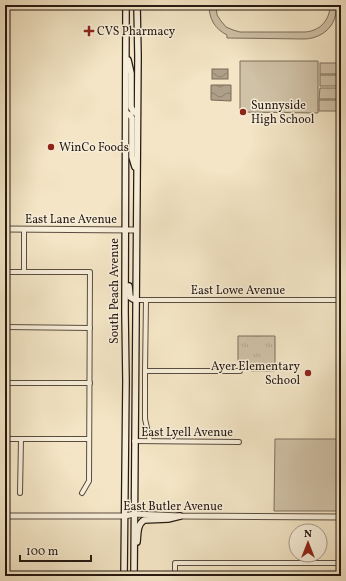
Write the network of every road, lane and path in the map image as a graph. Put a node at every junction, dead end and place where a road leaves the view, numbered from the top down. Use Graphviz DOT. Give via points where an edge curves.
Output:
graph roads {
  1 [pos="126,5"];
  2 [pos="137,5"];
  3 [pos="126,52"];
  4 [pos="126,113"];
  5 [pos="137,114"];
  6 [pos="136,175"];
  7 [pos="5,229"];
  8 [pos="24,229"];
  9 [pos="125,230"];
  10 [pos="136,230"];
  11 [pos="126,265"];
  12 [pos="5,272"];
  13 [pos="24,272"];
  14 [pos="136,300"];
  15 [pos="146,300"];
  16 [pos="341,300"];
  17 [pos="5,327"];
  18 [pos="90,328"];
  19 [pos="145,371"];
  20 [pos="240,371"];
  21 [pos="5,383"];
  22 [pos="90,383"];
  23 [pos="5,439"];
  24 [pos="21,439"];
  25 [pos="89,439"];
  26 [pos="134,441"];
  27 [pos="150,441"];
  28 [pos="239,442"];
  29 [pos="20,493"];
  30 [pos="82,493"];
  31 [pos="134,514"];
  32 [pos="5,516"];
  33 [pos="125,516"];
  34 [pos="180,516"];
  35 [pos="341,517"];
  36 [pos="134,557"];
  37 [pos="341,563"];
  38 [pos="124,576"];
  39 [pos="134,576"];
  40 [pos="175,576"];
  1 -- 3 [label="main road, South Peach Avenue"];
  2 -- 5 [label="main road, South Peach Avenue"];
  3 -- 4 [label="main road, South Peach Avenue"];
  3 -- 5 [label="main road" via="131,73 131,107"];
  4 -- 6 [label="main road" via="132,118 132,157"];
  4 -- 9 [label="main road, South Peach Avenue"];
  5 -- 6 [label="main road, South Peach Avenue"];
  6 -- 10 [label="main road, South Peach Avenue"];
  7 -- 8 [label="street, East Lane Avenue"];
  8 -- 9 [label="street, East Lane Avenue"];
  8 -- 13 [label="street"];
  9 -- 10 [label="street, East Lane Avenue"];
  9 -- 11 [label="main road, South Peach Avenue"];
  10 -- 14 [label="main road, South Peach Avenue"];
  11 -- 14 [label="main road" via="129,294"];
  11 -- 33 [label="main road, South Peach Avenue"];
  12 -- 13 [label="street"];
  13 -- 18 [label="street" via="90,272"];
  14 -- 15 [label="street, East Lowe Avenue"];
  14 -- 26 [label="main road, South Peach Avenue"];
  15 -- 16 [label="street, East Lowe Avenue"];
  15 -- 19 [label="street"];
  17 -- 18 [label="street"];
  18 -- 22 [label="street"];
  19 -- 20 [label="street"];
  19 -- 27 [label="street" via="146,419"];
  21 -- 22 [label="street"];
  22 -- 25 [label="street"];
  23 -- 24 [label="street"];
  24 -- 25 [label="street"];
  24 -- 29 [label="street"];
  25 -- 30 [label="street" via="89,481"];
  26 -- 27 [label="street, East Lyell Avenue"];
  26 -- 31 [label="main road, South Peach Avenue"];
  27 -- 28 [label="street, East Lyell Avenue"];
  31 -- 33 [label="street, East Butler Avenue"];
  31 -- 34 [label="street, East Butler Avenue"];
  31 -- 36 [label="main road, South Peach Avenue"];
  32 -- 33 [label="street, East Butler Avenue"];
  33 -- 38 [label="main road, South Peach Avenue"];
  34 -- 35 [label="street, East Butler Avenue"];
  34 -- 36 [label="main road" via="142,521 138,528"];
  36 -- 39 [label="main road, South Peach Avenue"];
  37 -- 40 [label="street" via="175,563"];
}
